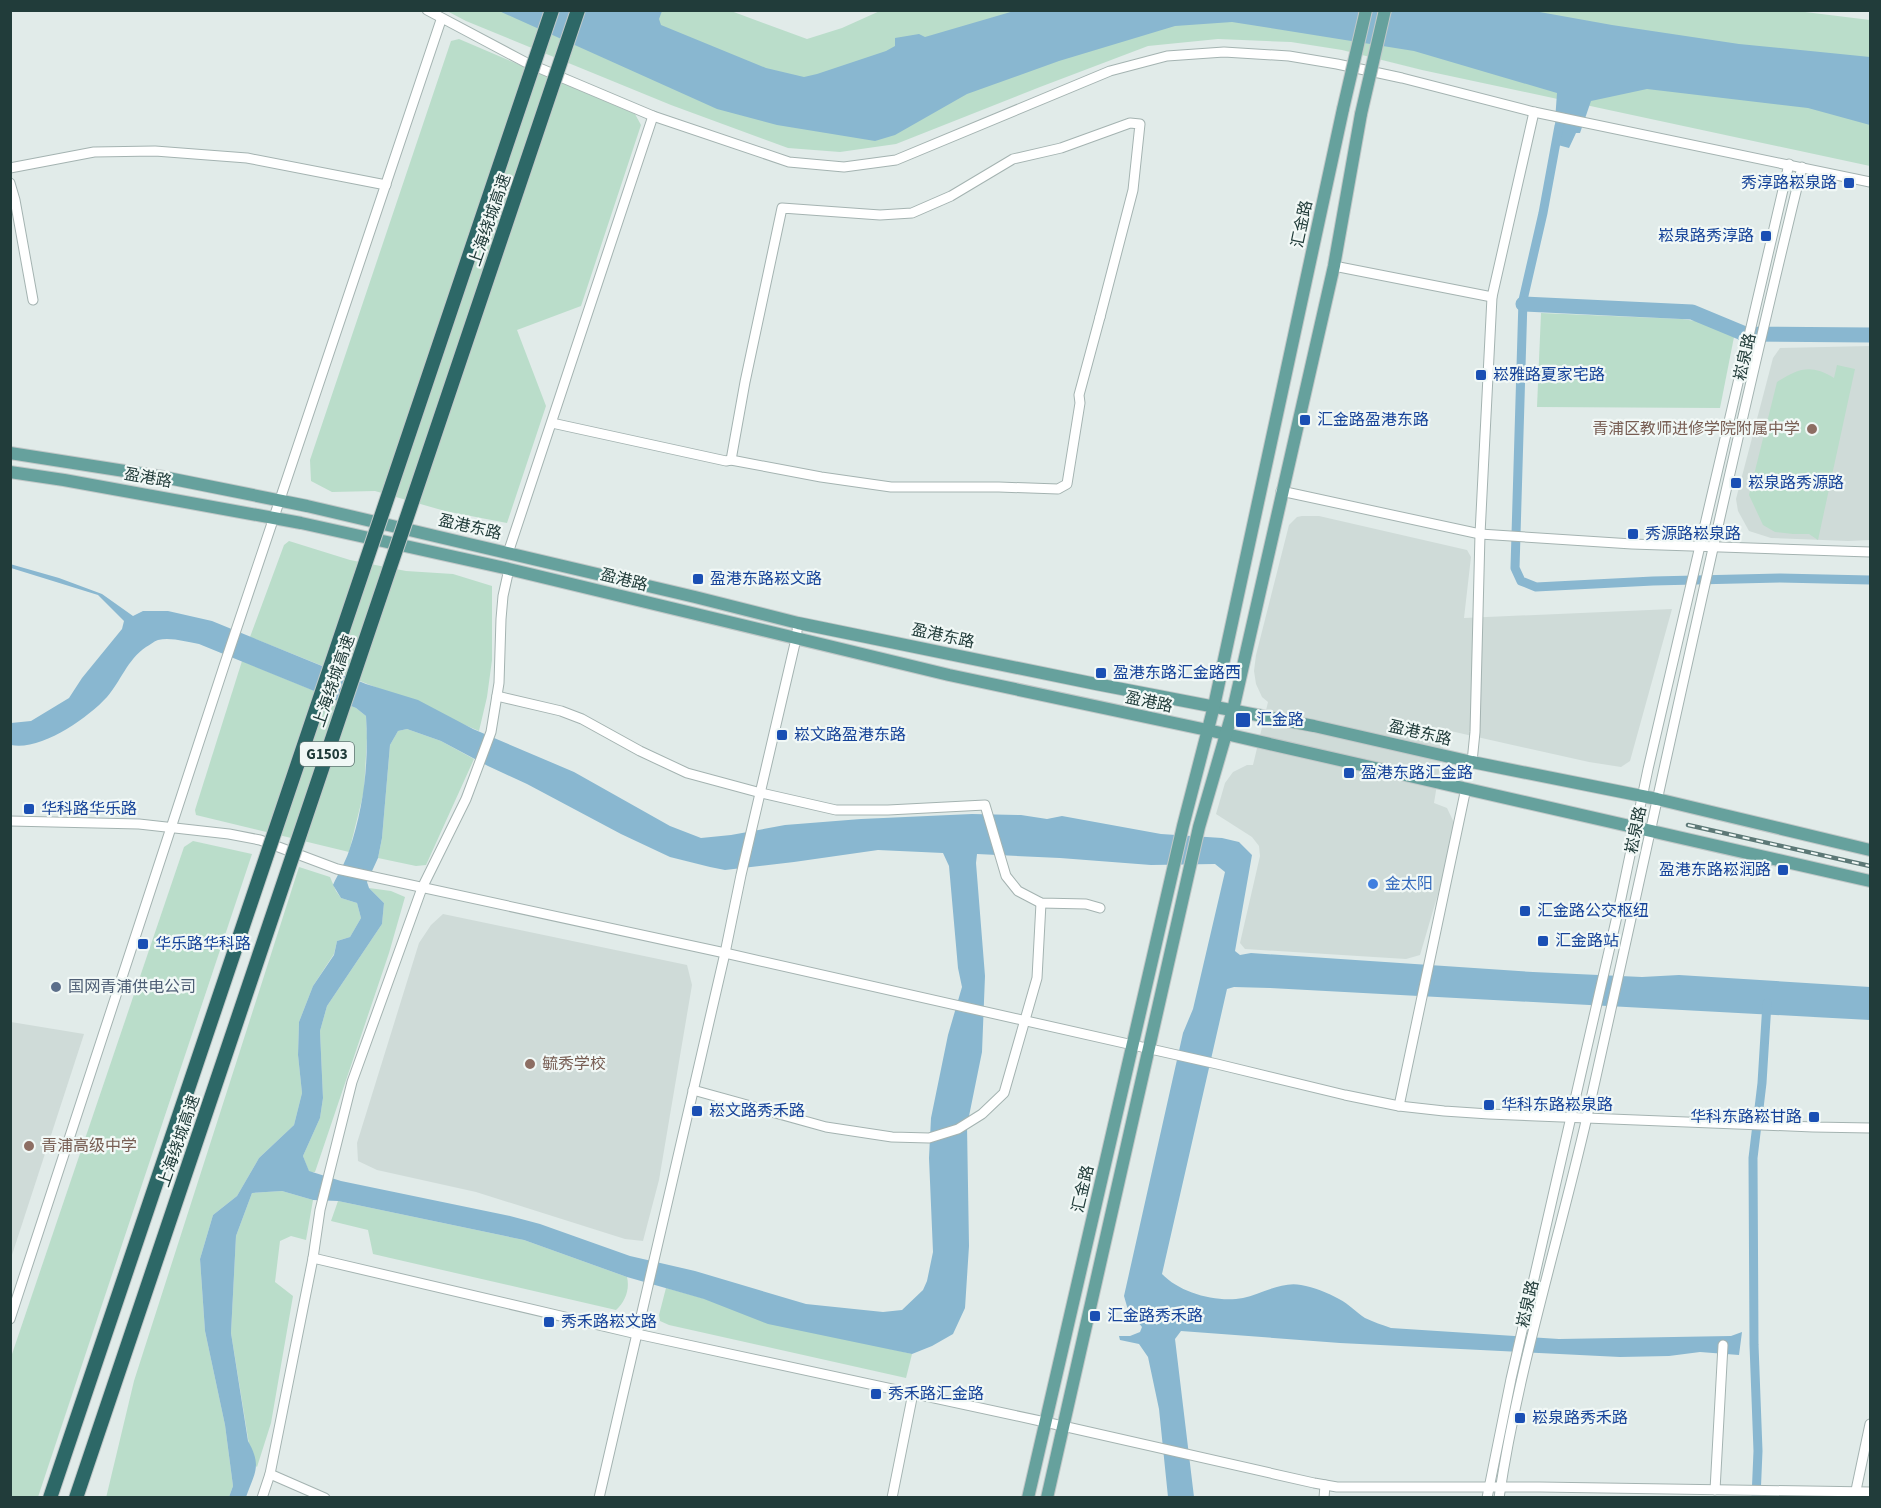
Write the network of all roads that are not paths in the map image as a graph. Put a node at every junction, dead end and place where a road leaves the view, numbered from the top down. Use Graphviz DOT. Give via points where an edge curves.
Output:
graph roads {
  1 [pos="426,10"];
  2 [pos="552,10"];
  3 [pos="578,10"];
  4 [pos="1366,10"];
  5 [pos="1385,10"];
  6 [pos="441,20"];
  7 [pos="1534,112"];
  8 [pos="652,116"];
  9 [pos="1789,164"];
  10 [pos="1802,167"];
  11 [pos="10,168"];
  12 [pos="1870,182"];
  13 [pos="10,183"];
  14 [pos="386,185"];
  15 [pos="1334,266"];
  16 [pos="1492,297"];
  17 [pos="33,300"];
  18 [pos="552,423"];
  19 [pos="10,453"];
  20 [pos="731,460"];
  21 [pos="10,472"];
  22 [pos="1281,491"];
  23 [pos="280,501"];
  24 [pos="274,518"];
  25 [pos="1480,534"];
  26 [pos="1701,547"];
  27 [pos="1714,547"];
  28 [pos="1870,552"];
  29 [pos="508,553"];
  30 [pos="509,570"];
  31 [pos="798,623"];
  32 [pos="796,639"];
  33 [pos="497,696"];
  34 [pos="1214,706"];
  35 [pos="1233,710"];
  36 [pos="1208,731"];
  37 [pos="1226,734"];
  38 [pos="1472,762"];
  39 [pos="1466,788"];
  40 [pos="760,793"];
  41 [pos="1643,796"];
  42 [pos="1657,799"];
  43 [pos="10,820"];
  44 [pos="1636,827"];
  45 [pos="171,829"];
  46 [pos="1650,831"];
  47 [pos="1870,850"];
  48 [pos="1870,881"];
  49 [pos="422,888"];
  50 [pos="1041,903"];
  51 [pos="1100,908"];
  52 [pos="725,953"];
  53 [pos="1026,1021"];
  54 [pos="1134,1045"];
  55 [pos="1148,1048"];
  56 [pos="693,1090"];
  57 [pos="1399,1106"];
  58 [pos="1571,1117"];
  59 [pos="1586,1118"];
  60 [pos="1870,1128"];
  61 [pos="313,1258"];
  62 [pos="10,1319"];
  63 [pos="637,1334"];
  64 [pos="1723,1345"];
  65 [pos="913,1393"];
  66 [pos="1045,1422"];
  67 [pos="1870,1424"];
  68 [pos="1063,1426"];
  69 [pos="270,1474"];
  70 [pos="1325,1485"];
  71 [pos="1488,1486"];
  72 [pos="1501,1487"];
  73 [pos="1715,1490"];
  74 [pos="1870,1492"];
  75 [pos="1855,1495"];
  76 [pos="51,1497"];
  77 [pos="76,1497"];
  78 [pos="262,1497"];
  79 [pos="325,1497"];
  80 [pos="600,1497"];
  81 [pos="892,1497"];
  82 [pos="1028,1497"];
  83 [pos="1047,1497"];
  84 [pos="1324,1497"];
  85 [pos="1487,1497"];
  86 [pos="1499,1497"];
  1 -- 6 [label="street"];
  2 -- 76 [label="highway, 上海绕城高速 / G1503, bridge"];
  3 -- 77 [label="highway, 上海绕城高速 / G1503, bridge"];
  4 -- 34 [label="main road, 汇金路, bridge"];
  5 -- 15 [label="main road, 汇金路, bridge" via="1361,114"];
  6 -- 8 [label="street" via="525,62"];
  6 -- 14 [label="street"];
  7 -- 8 [label="street" via="1337,64 1224,51 1167,56 1110,71 896,160 844,167 789,162"];
  7 -- 9 [label="street"];
  7 -- 16 [label="street"];
  8 -- 18 [label="street"];
  9 -- 10 [label="street"];
  9 -- 26 [label="street, 崧泉路"];
  10 -- 12 [label="street"];
  10 -- 27 [label="street, 崧泉路"];
  11 -- 14 [label="street" via="94,152 155,151 248,158"];
  13 -- 17 [label="street"];
  14 -- 23 [label="street"];
  15 -- 16 [label="street"];
  15 -- 22 [label="main road, 汇金路"];
  16 -- 25 [label="street"];
  18 -- 20 [label="street"];
  18 -- 29 [label="street"];
  19 -- 23 [label="main road, 盈港东路" via="164,477"];
  20 -- 20 [label="street" via="891,487 1058,489 1066,484 1079,395 1133,190 1140,124 1130,123 1060,148 1013,159 951,196 912,213 880,215 782,208"];
  21 -- 24 [label="main road, 盈港路"];
  22 -- 25 [label="street"];
  22 -- 35 [label="main road, 汇金路"];
  23 -- 24 [label="street"];
  23 -- 29 [label="main road, 盈港东路"];
  24 -- 30 [label="main road, 盈港路"];
  24 -- 45 [label="street"];
  25 -- 26 [label="street"];
  25 -- 38 [label="street"];
  26 -- 27 [label="street"];
  26 -- 41 [label="street, 崧泉路"];
  27 -- 28 [label="street"];
  27 -- 42 [label="street, 崧泉路"];
  29 -- 31 [label="main road, 盈港东路"];
  30 -- 32 [label="main road, 盈港路"];
  30 -- 33 [label="street" via="503,596"];
  31 -- 32 [label="street"];
  31 -- 34 [label="main road, 盈港东路"];
  32 -- 36 [label="main road, 盈港路"];
  32 -- 40 [label="street"];
  33 -- 40 [label="street" via="561,711 687,773"];
  33 -- 49 [label="street" via="479,767"];
  34 -- 35 [label="main road, 盈港东路"];
  34 -- 36 [label="main road, 汇金路"];
  35 -- 37 [label="main road, 汇金路"];
  35 -- 38 [label="main road, 盈港东路"];
  36 -- 37 [label="main road, 盈港路"];
  36 -- 54 [label="main road, 汇金路"];
  37 -- 39 [label="main road"];
  37 -- 55 [label="main road, 汇金路" via="1199,827"];
  38 -- 41 [label="main road, 盈港东路"];
  39 -- 44 [label="main road"];
  39 -- 57 [label="street"];
  40 -- 50 [label="street" via="836,810 986,805 1006,876 1018,891"];
  40 -- 52 [label="street"];
  41 -- 42 [label="main road, 盈港东路"];
  41 -- 44 [label="street, 崧泉路"];
  42 -- 46 [label="street, 崧泉路"];
  42 -- 47 [label="main road, 盈港东路"];
  43 -- 45 [label="street" via="139,824"];
  44 -- 46 [label="main road"];
  44 -- 58 [label="street, 崧泉路"];
  45 -- 49 [label="street" via="260,840 337,868"];
  45 -- 62 [label="street"];
  46 -- 48 [label="main road"];
  46 -- 59 [label="street, 崧泉路"];
  49 -- 52 [label="street"];
  49 -- 61 [label="street" via="352,1082 320,1210"];
  50 -- 51 [label="street"];
  50 -- 53 [label="street" via="1037,978"];
  52 -- 53 [label="street"];
  52 -- 56 [label="street"];
  53 -- 54 [label="street"];
  53 -- 56 [label="street" via="1004,1093 958,1130 929,1138 826,1127"];
  54 -- 55 [label="street"];
  54 -- 66 [label="main road, 汇金路"];
  55 -- 57 [label="street"];
  55 -- 68 [label="main road, 汇金路"];
  56 -- 63 [label="street"];
  57 -- 58 [label="street"];
  58 -- 59 [label="street"];
  58 -- 71 [label="street, 崧泉路"];
  59 -- 60 [label="street"];
  59 -- 72 [label="street, 崧泉路" via="1526,1364"];
  61 -- 63 [label="street"];
  61 -- 69 [label="street"];
  63 -- 65 [label="street"];
  63 -- 80 [label="street"];
  64 -- 73 [label="street"];
  65 -- 66 [label="street"];
  65 -- 81 [label="street"];
  66 -- 68 [label="street"];
  66 -- 82 [label="main road, 汇金路"];
  67 -- 75 [label="street"];
  68 -- 70 [label="street"];
  68 -- 83 [label="main road, 汇金路"];
  69 -- 78 [label="street"];
  69 -- 79 [label="street"];
  70 -- 71 [label="street"];
  70 -- 84 [label="street"];
  71 -- 72 [label="street"];
  71 -- 85 [label="street, 崧泉路"];
  72 -- 73 [label="street"];
  72 -- 86 [label="street, 崧泉路"];
  73 -- 75 [label="street"];
  74 -- 75 [label="street"];
}
